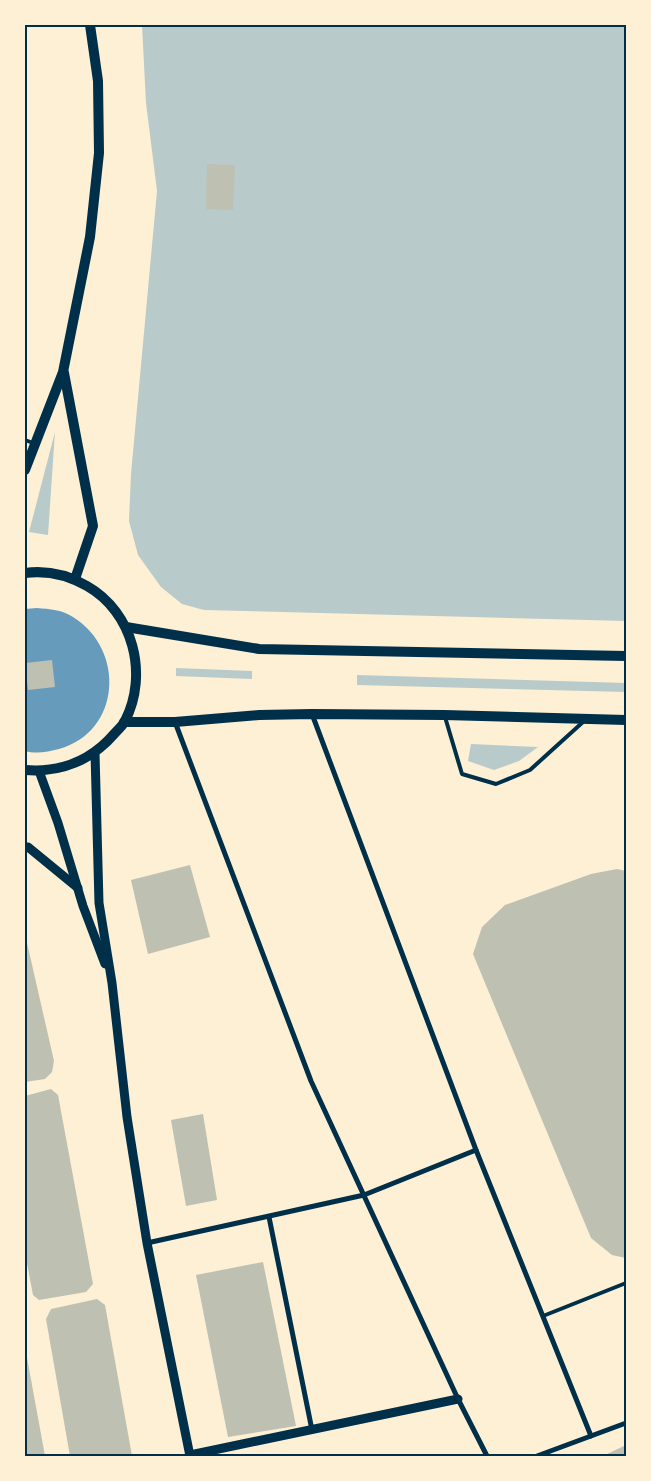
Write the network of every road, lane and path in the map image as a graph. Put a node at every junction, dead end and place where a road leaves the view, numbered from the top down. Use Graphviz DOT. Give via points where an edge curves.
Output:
graph roads {
  1 [pos="90,25"];
  2 [pos="63,372"];
  3 [pos="25,440"];
  4 [pos="35,444"];
  5 [pos="25,470"];
  6 [pos="25,573"];
  7 [pos="75,579"];
  8 [pos="126,627"];
  9 [pos="626,656"];
  10 [pos="312,714"];
  11 [pos="444,715"];
  12 [pos="585,720"];
  13 [pos="626,720"];
  14 [pos="124,722"];
  15 [pos="175,722"];
  16 [pos="95,753"];
  17 [pos="25,770"];
  18 [pos="39,771"];
  19 [pos="25,847"];
  20 [pos="78,888"];
  21 [pos="112,983"];
  22 [pos="476,1150"];
  23 [pos="364,1195"];
  24 [pos="269,1217"];
  25 [pos="147,1243"];
  26 [pos="626,1282"];
  27 [pos="543,1316"];
  28 [pos="458,1399"];
  29 [pos="626,1423"];
  30 [pos="312,1430"];
  31 [pos="591,1436"];
  32 [pos="190,1456"];
  33 [pos="487,1456"];
  34 [pos="536,1456"];
  1 -- 2 [label="main road" via="98,81 99,153 90,237"];
  2 -- 4 [label="main road"];
  2 -- 7 [label="main road" via="93,526"];
  3 -- 4 [label="lane"];
  4 -- 5 [label="main road"];
  6 -- 7 [label="main road" via="52,573"];
  7 -- 8 [label="main road" via="96,591 113,607"];
  8 -- 9 [label="main road" via="259,649"];
  8 -- 14 [label="main road" via="136,656 136,686"];
  10 -- 11 [label="main road"];
  10 -- 15 [label="main road"];
  10 -- 22 [label="street"];
  11 -- 12 [label="main road"];
  11 -- 12 [label="lane" via="462,774 496,784 530,770"];
  12 -- 13 [label="main road"];
  14 -- 15 [label="main road"];
  14 -- 16 [label="main road"];
  15 -- 23 [label="street" via="312,1081"];
  16 -- 18 [label="main road" via="59,769"];
  16 -- 21 [label="street" via="99,903"];
  17 -- 18 [label="main road"];
  18 -- 20 [label="street"];
  19 -- 20 [label="street"];
  20 -- 21 [label="street"];
  21 -- 25 [label="street" via="127,1117"];
  22 -- 23 [label="street"];
  22 -- 27 [label="street"];
  23 -- 24 [label="street"];
  23 -- 28 [label="street"];
  24 -- 25 [label="street"];
  24 -- 30 [label="street"];
  25 -- 32 [label="street"];
  26 -- 27 [label="lane"];
  27 -- 31 [label="street"];
  28 -- 30 [label="street"];
  28 -- 33 [label="street"];
  29 -- 31 [label="street"];
  30 -- 32 [label="street"];
  31 -- 34 [label="street"];
}
